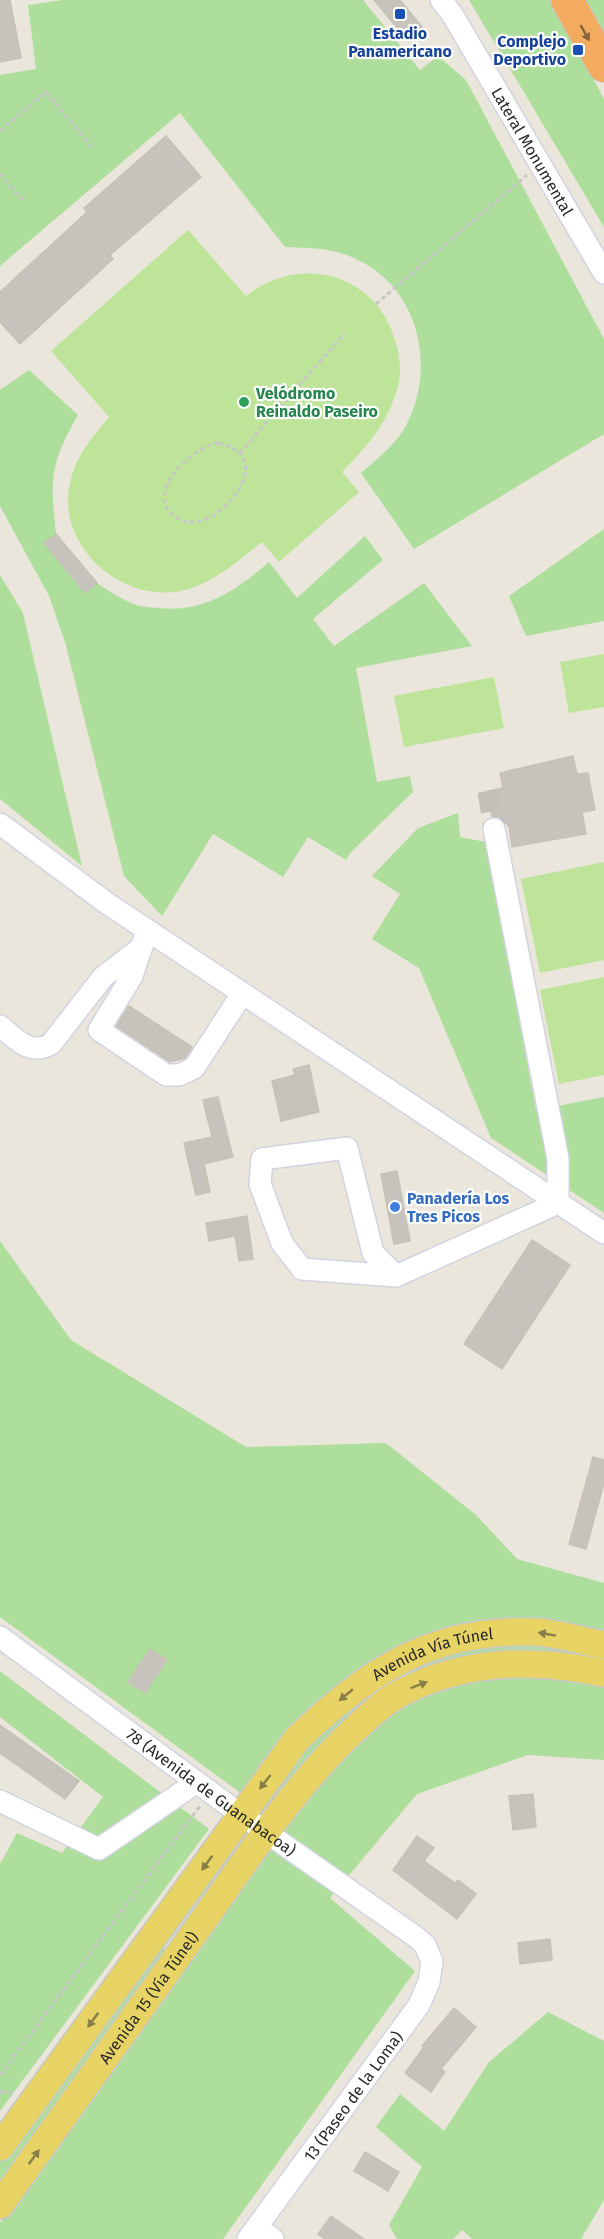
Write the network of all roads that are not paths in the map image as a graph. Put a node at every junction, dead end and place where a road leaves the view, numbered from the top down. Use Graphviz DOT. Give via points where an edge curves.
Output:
graph roads {
  1 [pos="441,0"];
  2 [pos="567,0"];
  3 [pos="604,66"];
  4 [pos="604,273"];
  5 [pos="0,824"];
  6 [pos="494,829"];
  7 [pos="145,938"];
  8 [pos="242,994"];
  9 [pos="0,1026"];
  10 [pos="558,1203"];
  11 [pos="604,1233"];
  12 [pos="396,1276"];
  13 [pos="0,1637"];
  14 [pos="604,1645"];
  15 [pos="604,1673"];
  16 [pos="290,1749"];
  17 [pos="203,1787"];
  18 [pos="298,1791"];
  19 [pos="0,1801"];
  20 [pos="240,1814"];
  21 [pos="265,1832"];
  22 [pos="425,1945"];
  23 [pos="0,2147"];
  24 [pos="0,2205"];
  25 [pos="259,2235"];
  1 -- 4 [label="street, Lateral Monumental"];
  2 -- 3 [label="highway, one-way"];
  5 -- 7 [label="street"];
  6 -- 10 [label="street" via="558,1159"];
  7 -- 8 [label="street"];
  7 -- 8 [label="street" via="132,976 99,1030 166,1075 179,1076 194,1068"];
  7 -- 9 [label="street" via="103,977 51,1044 34,1049 24,1046"];
  8 -- 10 [label="street"];
  10 -- 11 [label="street"];
  10 -- 12 [label="street"];
  12 -- 12 [label="street" via="373,1253 347,1148 262,1159 260,1184 282,1243 302,1269"];
  13 -- 17 [label="street, 78 (Avenida de Guanabacoa)"];
  14 -- 16 [label="main road, Avenida Vía Túnel, one-way" via="538,1632 486,1635 414,1652 358,1685"];
  18 -- 15 [label="main road, Avenida Vía Túnel, one-way" via="334,1748 374,1711 418,1685 454,1673 515,1662 540,1662"];
  16 -- 20 [label="main road, Avenida 15 (Vía Túnel), one-way"];
  17 -- 19 [label="street" via="99,1849"];
  17 -- 20 [label="street, 78 (Avenida de Guanabacoa)"];
  18 -- 21 [label="main road, Avenida 15 (Vía Túnel)"];
  20 -- 21 [label="street, 78 (Avenida de Guanabacoa)"];
  20 -- 23 [label="main road, Avenida 15 (Vía Túnel), one-way"];
  21 -- 22 [label="street, 78 (Avenida de Guanabacoa)"];
  24 -- 21 [label="main road, Avenida 15 (Vía Túnel), one-way"];
  22 -- 25 [label="street, 13 (Paseo de la Loma)" via="432,1961 429,1982 419,2005"];
}
